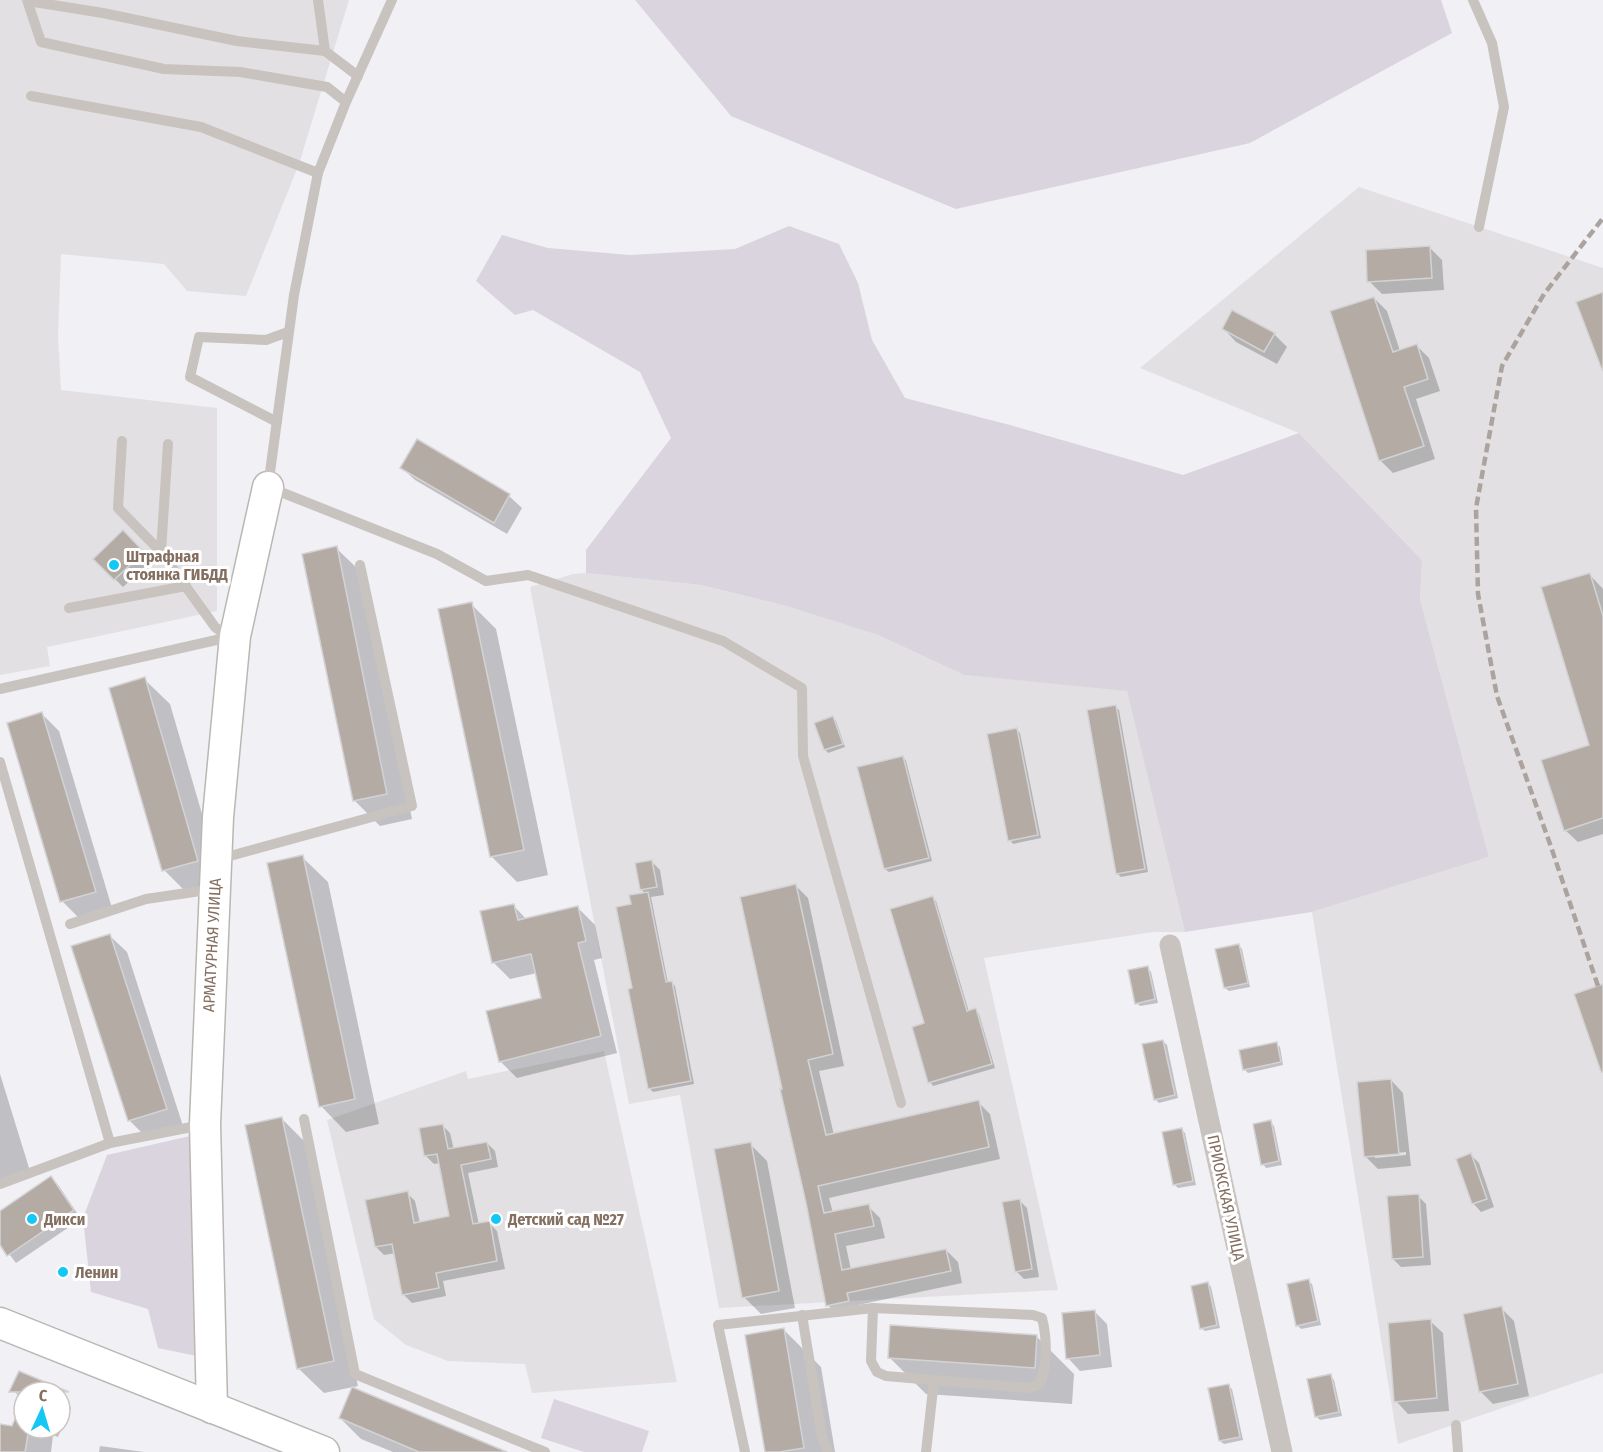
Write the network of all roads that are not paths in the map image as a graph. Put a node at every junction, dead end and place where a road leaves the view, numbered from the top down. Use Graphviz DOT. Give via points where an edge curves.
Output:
graph roads {
  1 [pos="318,0"];
  2 [pos="392,0"];
  3 [pos="1473,0"];
  4 [pos="28,1"];
  5 [pos="325,51"];
  6 [pos="358,76"];
  7 [pos="31,96"];
  8 [pos="346,102"];
  9 [pos="318,173"];
  10 [pos="1479,227"];
  11 [pos="288,332"];
  12 [pos="278,422"];
  13 [pos="122,441"];
  14 [pos="168,444"];
  15 [pos="268,487"];
  16 [pos="161,552"];
  17 [pos="360,565"];
  18 [pos="186,586"];
  19 [pos="69,608"];
  20 [pos="235,636"];
  21 [pos="0,689"];
  22 [pos="0,762"];
  23 [pos="216,860"];
  24 [pos="214,889"];
  25 [pos="70,924"];
  26 [pos="1170,945"];
  27 [pos="901,1103"];
  28 [pos="304,1119"];
  29 [pos="205,1124"];
  30 [pos="110,1143"];
  31 [pos="0,1184"];
  32 [pos="873,1308"];
  33 [pos="801,1314"];
  34 [pos="0,1323"];
  35 [pos="934,1380"];
  36 [pos="212,1408"];
  37 [pos="1456,1425"];
  38 [pos="324,1452"];
  39 [pos="545,1452"];
  40 [pos="745,1452"];
  41 [pos="828,1452"];
  42 [pos="926,1452"];
  43 [pos="1282,1452"];
  44 [pos="1458,1452"];
  1 -- 5 [label="lane"];
  2 -- 6 [label="lane"];
  3 -- 10 [label="lane" via="1492,43 1504,107"];
  4 -- 5 [label="lane" via="237,41"];
  4 -- 8 [label="lane" via="41,42 164,69 240,72 327,87"];
  5 -- 6 [label="lane"];
  6 -- 8 [label="lane"];
  7 -- 9 [label="lane" via="201,127"];
  8 -- 9 [label="lane"];
  9 -- 11 [label="lane"];
  11 -- 12 [label="lane"];
  11 -- 12 [label="lane" via="266,340 199,336 190,376"];
  12 -- 15 [label="lane"];
  13 -- 16 [label="lane" via="118,508"];
  14 -- 16 [label="lane"];
  15 -- 20 [label="street, АРМАТУРНАЯ УЛИЦА"];
  15 -- 27 [label="lane" via="437,554 486,581 528,575 723,641 802,688 803,756"];
  16 -- 18 [label="lane"];
  17 -- 23 [label="lane" via="412,806"];
  18 -- 19 [label="lane"];
  18 -- 20 [label="lane" via="219,631"];
  20 -- 21 [label="lane"];
  20 -- 23 [label="street, АРМАТУРНАЯ УЛИЦА"];
  22 -- 30 [label="lane"];
  23 -- 24 [label="street, АРМАТУРНАЯ УЛИЦА"];
  24 -- 25 [label="lane" via="146,899"];
  24 -- 29 [label="street, АРМАТУРНАЯ УЛИЦА"];
  26 -- 43 [label="street, ПРИОКСКАЯ УЛИЦА"];
  28 -- 39 [label="lane" via="355,1374"];
  29 -- 30 [label="lane"];
  29 -- 36 [label="street, АРМАТУРНАЯ УЛИЦА"];
  30 -- 31 [label="lane"];
  32 -- 33 [label="lane"];
  32 -- 35 [label="lane" via="871,1361 877,1372"];
  32 -- 35 [label="lane" via="1042,1318 1044,1374 1039,1385 1028,1388"];
  33 -- 40 [label="lane" via="718,1324"];
  33 -- 41 [label="lane" via="822,1437"];
  34 -- 36 [label="street"];
  35 -- 42 [label="lane"];
  36 -- 38 [label="street"];
  37 -- 44 [label="lane"];
}
